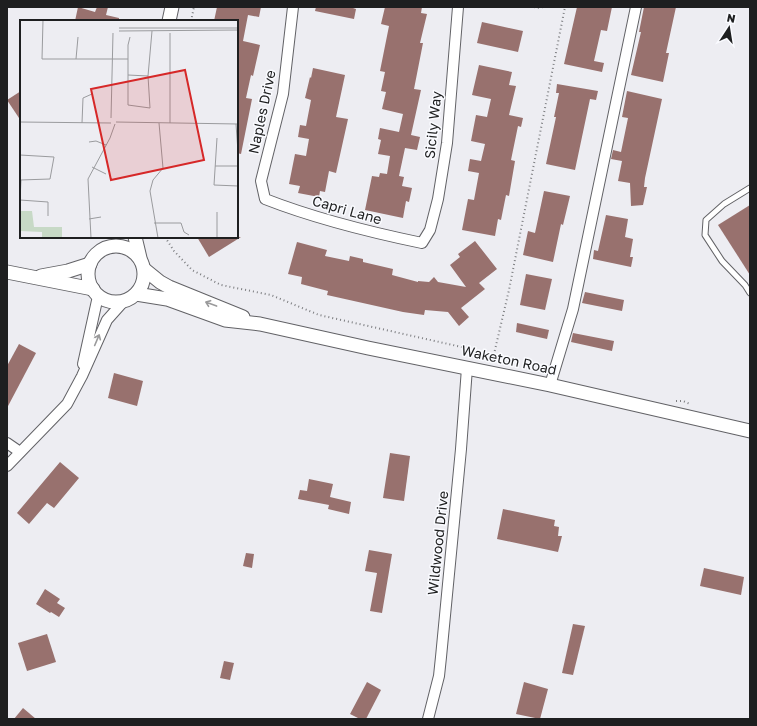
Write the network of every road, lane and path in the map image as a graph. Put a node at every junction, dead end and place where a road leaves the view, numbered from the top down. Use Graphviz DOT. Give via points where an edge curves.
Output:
graph roads {
  1 [pos="172,7"];
  2 [pos="194,7"];
  3 [pos="292,7"];
  4 [pos="458,7"];
  5 [pos="534,7"];
  6 [pos="543,7"];
  7 [pos="565,7"];
  8 [pos="636,7"];
  9 [pos="169,20"];
  10 [pos="191,20"];
  11 [pos="750,188"];
  12 [pos="265,199"];
  13 [pos="110,238"];
  14 [pos="135,238"];
  15 [pos="166,238"];
  16 [pos="422,242"];
  17 [pos="104,249"];
  18 [pos="90,264"];
  19 [pos="142,264"];
  20 [pos="7,272"];
  21 [pos="35,278"];
  22 [pos="95,292"];
  23 [pos="750,293"];
  24 [pos="136,294"];
  25 [pos="124,301"];
  26 [pos="260,324"];
  27 [pos="475,350"];
  28 [pos="482,356"];
  29 [pos="467,368"];
  30 [pos="82,376"];
  31 [pos="550,385"];
  32 [pos="750,431"];
  33 [pos="7,443"];
  34 [pos="20,452"];
  35 [pos="7,466"];
  36 [pos="428,719"];
  1 -- 9 [label="street"];
  2 -- 10 [label="path"];
  3 -- 12 [label="street, Naples Drive" via="283,94 261,181"];
  4 -- 16 [label="street, Sicily Way" via="447,143 438,200 430,230"];
  5 -- 6 [label="path"];
  7 -- 28 [label="path" via="496,346 494,354 486,353"];
  8 -- 31 [label="street" via="573,309"];
  11 -- 23 [label="lane" via="724,204 706,220 705,235 722,262"];
  12 -- 16 [label="street, Capri Lane" via="380,234"];
  13 -- 17 [label="street"];
  14 -- 19 [label="street"];
  15 -- 27 [label="path" via="192,270 221,285 271,295 319,315"];
  17 -- 18 [label="street"];
  17 -- 19 [label="street" via="117,246 130,249"];
  18 -- 21 [label="street"];
  18 -- 22 [label="street" via="88,278"];
  19 -- 24 [label="street" via="144,282"];
  26 -- 19 [label="street, Waketon Road, one-way" via="175,290 160,282"];
  20 -- 21 [label="street"];
  21 -- 22 [label="street"];
  22 -- 25 [label="street" via="110,302"];
  22 -- 30 [label="street"];
  24 -- 25 [label="street"];
  24 -- 26 [label="street, Waketon Road" via="167,299 225,320"];
  30 -- 25 [label="street, one-way" via="107,320"];
  26 -- 29 [label="street, Waketon Road"];
  29 -- 31 [label="street, Waketon Road"];
  29 -- 36 [label="street, Wildwood Drive" via="439,676"];
  30 -- 34 [label="street" via="68,404"];
  31 -- 32 [label="street, Waketon Road"];
  33 -- 34 [label="street"];
  34 -- 35 [label="street"];
}
